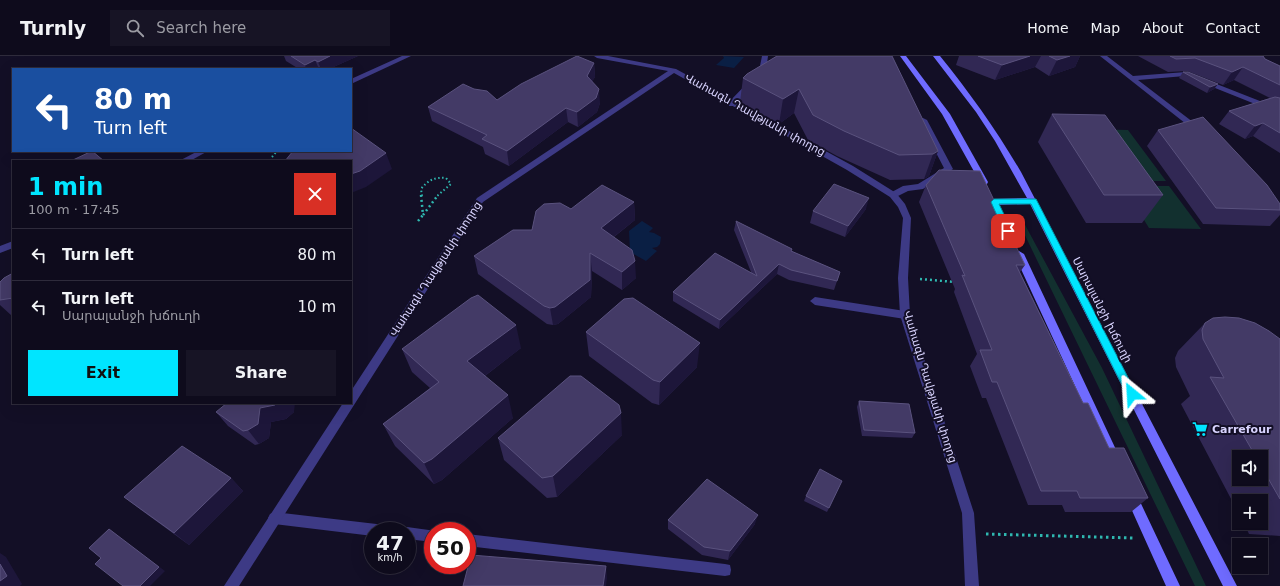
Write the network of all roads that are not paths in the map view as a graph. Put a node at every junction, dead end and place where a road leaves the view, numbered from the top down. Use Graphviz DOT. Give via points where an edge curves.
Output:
graph roads {
  1 [pos="408,56"];
  2 [pos="597,56"];
  3 [pos="766,56"];
  4 [pos="903,56"];
  5 [pos="936,56"];
  6 [pos="1103,56"];
  7 [pos="674,70"];
  8 [pos="1133,78"];
  9 [pos="352,82"];
  10 [pos="732,104"];
  11 [pos="919,112"];
  12 [pos="1280,112"];
  13 [pos="1205,134"];
  14 [pos="202,152"];
  15 [pos="185,160"];
  16 [pos="893,195"];
  17 [pos="1033,201"];
  18 [pos="12,244"];
  19 [pos="1015,245"];
  20 [pos="0,250"];
  21 [pos="815,301"];
  22 [pos="905,315"];
  23 [pos="352,398"];
  24 [pos="348,404"];
  25 [pos="1119,469"];
  26 [pos="1126,483"];
  27 [pos="274,518"];
  28 [pos="364,529"];
  29 [pos="476,541"];
  30 [pos="725,570"];
  31 [pos="231,586"];
  32 [pos="972,586"];
  33 [pos="1174,586"];
  34 [pos="1230,586"];
  1 -- 9 [label="street"];
  2 -- 7 [label="street"];
  3 -- 10 [label="street" via="762,70"];
  4 -- 17 [label="main road" via="946,114 992,199"];
  5 -- 17 [label="main road, Սարալանջի խճուղի" via="982,116"];
  6 -- 8 [label="street"];
  7 -- 10 [label="street, Վահագն Դավթյանի փողոց"];
  7 -- 23 [label="street, Վահագն Դավթյանի փողոց" via="480,200"];
  8 -- 12 [label="street" via="1186,74"];
  8 -- 13 [label="street"];
  10 -- 16 [label="street, Վահագն Դավթյանի փողոց" via="850,168"];
  11 -- 16 [label="street" via="949,169 920,187 906,188"];
  14 -- 15 [label="street"];
  16 -- 22 [label="street, Վահագն Դավթյանի փողոց" via="907,218 903,278"];
  17 -- 34 [label="main road, Սարալանջի խճուղի"];
  18 -- 20 [label="street"];
  19 -- 25 [label="main road"];
  21 -- 22 [label="street"];
  22 -- 32 [label="street, Վահագն Դավթյանի փողոց" via="968,513"];
  24 -- 27 [label="street"];
  26 -- 33 [label="main road"];
  27 -- 28 [label="street"];
  27 -- 31 [label="street"];
  29 -- 30 [label="street"];
}
